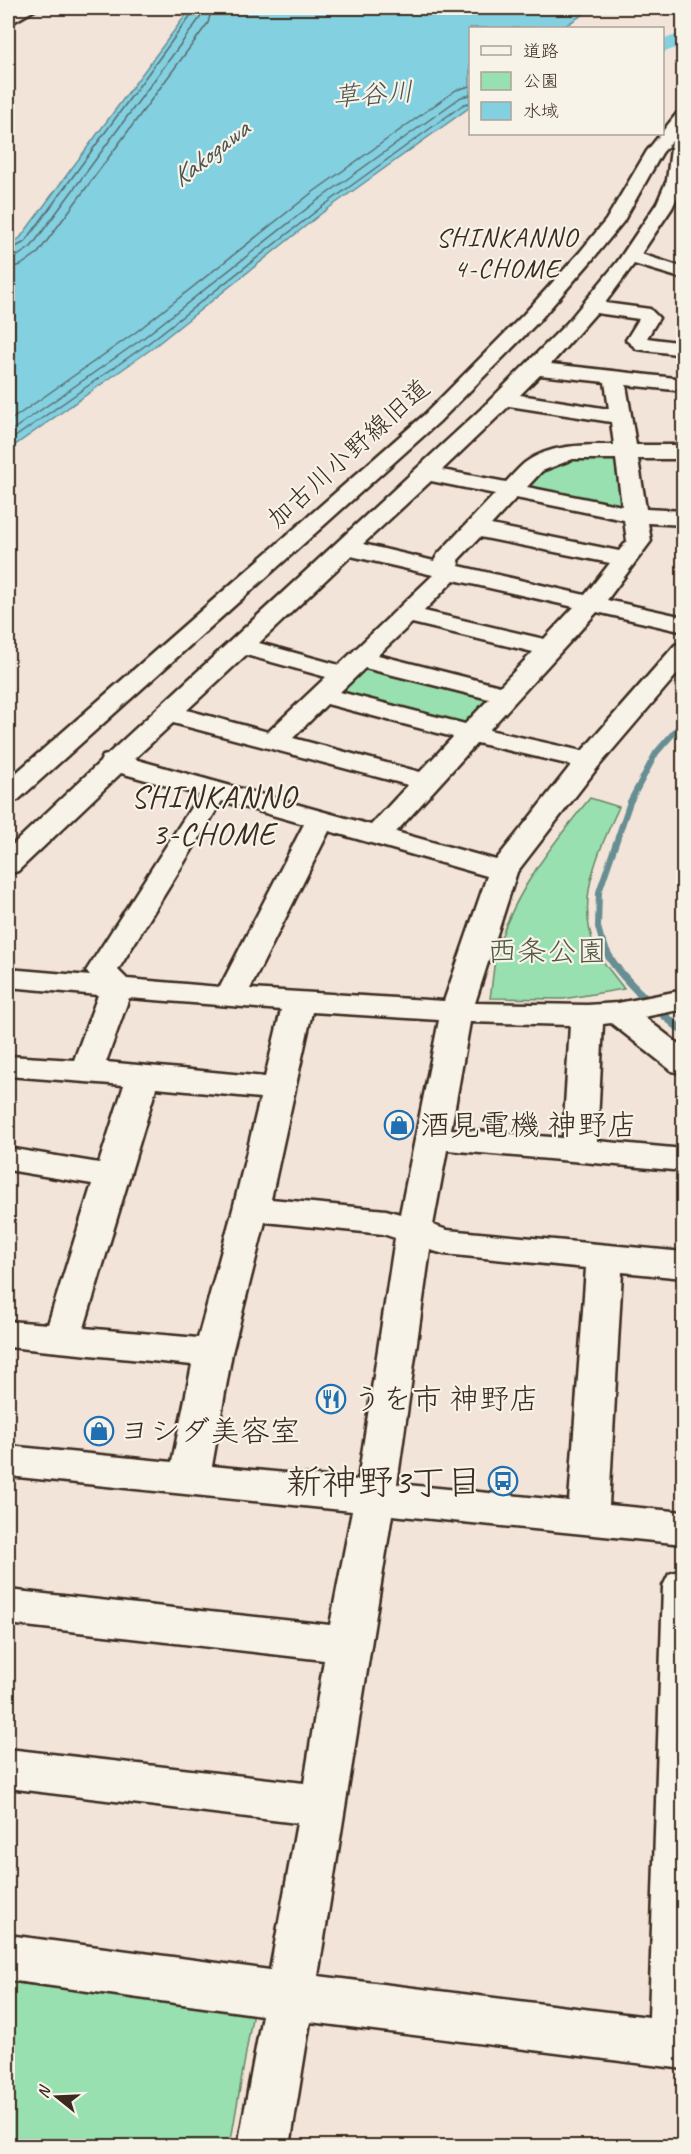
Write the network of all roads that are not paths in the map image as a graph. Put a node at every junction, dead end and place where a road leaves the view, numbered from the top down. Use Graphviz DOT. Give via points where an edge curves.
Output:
graph roads {
  1 [pos="31,8"];
  2 [pos="48,8"];
  3 [pos="8,21"];
  4 [pos="28,24"];
  5 [pos="678,122"];
  6 [pos="677,198"];
  7 [pos="631,257"];
  8 [pos="684,274"];
  9 [pos="592,307"];
  10 [pos="684,350"];
  11 [pos="534,368"];
  12 [pos="615,378"];
  13 [pos="684,385"];
  14 [pos="504,399"];
  15 [pos="619,416"];
  16 [pos="625,451"];
  17 [pos="684,452"];
  18 [pos="426,473"];
  19 [pos="510,491"];
  20 [pos="634,515"];
  21 [pos="684,518"];
  22 [pos="476,529"];
  23 [pos="348,548"];
  24 [pos="625,559"];
  25 [pos="448,571"];
  26 [pos="591,604"];
  27 [pos="407,614"];
  28 [pos="684,625"];
  29 [pos="242,646"];
  30 [pos="549,648"];
  31 [pos="684,650"];
  32 [pos="353,666"];
  33 [pos="322,695"];
  34 [pos="504,695"];
  35 [pos="168,713"];
  36 [pos="472,734"];
  37 [pos="274,741"];
  38 [pos="588,761"];
  39 [pos="113,762"];
  40 [pos="427,782"];
  41 [pos="216,789"];
  42 [pos="8,794"];
  43 [pos="321,819"];
  44 [pos="378,834"];
  45 [pos="8,865"];
  46 [pos="503,871"];
  47 [pos="8,978"];
  48 [pos="117,987"];
  49 [pos="230,997"];
  50 [pos="684,999"];
  51 [pos="299,1000"];
  52 [pos="456,1013"];
  53 [pos="602,1014"];
  54 [pos="684,1064"];
  55 [pos="8,1066"];
  56 [pos="87,1070"];
  57 [pos="143,1077"];
  58 [pos="279,1089"];
  59 [pos="431,1138"];
  60 [pos="579,1152"];
  61 [pos="8,1160"];
  62 [pos="684,1160"];
  63 [pos="111,1176"];
  64 [pos="251,1209"];
  65 [pos="414,1233"];
  66 [pos="604,1259"];
  67 [pos="684,1265"];
  68 [pos="8,1334"];
  69 [pos="62,1339"];
  70 [pos="213,1353"];
  71 [pos="8,1461"];
  72 [pos="189,1479"];
  73 [pos="375,1498"];
  74 [pos="588,1518"];
  75 [pos="684,1528"];
  76 [pos="684,1586"];
  77 [pos="8,1607"];
  78 [pos="348,1646"];
  79 [pos="8,1768"];
  80 [pos="323,1806"];
  81 [pos="8,1957"];
  82 [pos="290,1996"];
  83 [pos="678,2044"];
  84 [pos="264,2146"];
  1 -- 3 [label="street"];
  2 -- 4 [label="street"];
  5 -- 6 [label="street"];
  5 -- 42 [label="street, 加古川小野線旧道" via="655,151 614,222 558,289 478,372"];
  6 -- 7 [label="street"];
  7 -- 8 [label="street"];
  7 -- 9 [label="street"];
  9 -- 10 [label="street" via="643,313 649,318 636,340 644,345"];
  9 -- 11 [label="street"];
  11 -- 12 [label="street"];
  11 -- 14 [label="street"];
  12 -- 13 [label="street"];
  12 -- 15 [label="street"];
  14 -- 15 [label="street"];
  14 -- 18 [label="street"];
  15 -- 16 [label="street"];
  16 -- 17 [label="street"];
  16 -- 19 [label="street" via="573,452 554,457 534,466"];
  16 -- 20 [label="street"];
  18 -- 19 [label="street"];
  18 -- 23 [label="street"];
  19 -- 20 [label="street"];
  19 -- 22 [label="street"];
  20 -- 21 [label="street"];
  20 -- 24 [label="street" via="639,541"];
  22 -- 24 [label="street"];
  22 -- 25 [label="street" via="446,559"];
  23 -- 25 [label="street"];
  23 -- 29 [label="street"];
  24 -- 26 [label="street"];
  25 -- 26 [label="street"];
  25 -- 27 [label="street"];
  26 -- 28 [label="street"];
  26 -- 30 [label="street"];
  27 -- 30 [label="street"];
  27 -- 32 [label="street"];
  29 -- 32 [label="street"];
  29 -- 35 [label="street"];
  30 -- 34 [label="street"];
  31 -- 38 [label="street"];
  32 -- 33 [label="street"];
  32 -- 34 [label="street"];
  33 -- 36 [label="street"];
  33 -- 37 [label="street"];
  34 -- 36 [label="street"];
  35 -- 37 [label="street"];
  35 -- 39 [label="street"];
  36 -- 38 [label="street"];
  36 -- 40 [label="street"];
  37 -- 40 [label="street"];
  38 -- 46 [label="street"];
  39 -- 41 [label="street"];
  39 -- 45 [label="street"];
  40 -- 44 [label="street"];
  41 -- 43 [label="street"];
  41 -- 48 [label="street" via="102,970"];
  43 -- 44 [label="street"];
  43 -- 49 [label="street"];
  44 -- 46 [label="street"];
  46 -- 52 [label="street"];
  47 -- 48 [label="street"];
  48 -- 49 [label="street"];
  48 -- 56 [label="street"];
  49 -- 51 [label="street"];
  50 -- 53 [label="street"];
  51 -- 52 [label="street"];
  51 -- 58 [label="street"];
  52 -- 53 [label="street"];
  52 -- 59 [label="street"];
  53 -- 54 [label="street"];
  53 -- 60 [label="street"];
  55 -- 56 [label="street"];
  56 -- 57 [label="street"];
  57 -- 58 [label="street"];
  57 -- 63 [label="street"];
  58 -- 64 [label="street"];
  59 -- 60 [label="street"];
  59 -- 65 [label="street"];
  60 -- 62 [label="street"];
  61 -- 63 [label="street"];
  63 -- 69 [label="street"];
  64 -- 65 [label="street" via="386,1222"];
  64 -- 70 [label="street"];
  65 -- 66 [label="street" via="444,1242"];
  65 -- 73 [label="street"];
  66 -- 67 [label="street"];
  66 -- 74 [label="street"];
  68 -- 69 [label="street"];
  69 -- 70 [label="street"];
  70 -- 72 [label="street"];
  71 -- 72 [label="street"];
  72 -- 73 [label="street"];
  73 -- 74 [label="street"];
  73 -- 78 [label="street"];
  74 -- 75 [label="street"];
  76 -- 83 [label="street"];
  77 -- 78 [label="street"];
  78 -- 80 [label="street"];
  79 -- 80 [label="street"];
  80 -- 82 [label="street"];
  81 -- 82 [label="street"];
  82 -- 83 [label="street"];
  82 -- 84 [label="street"];
}
